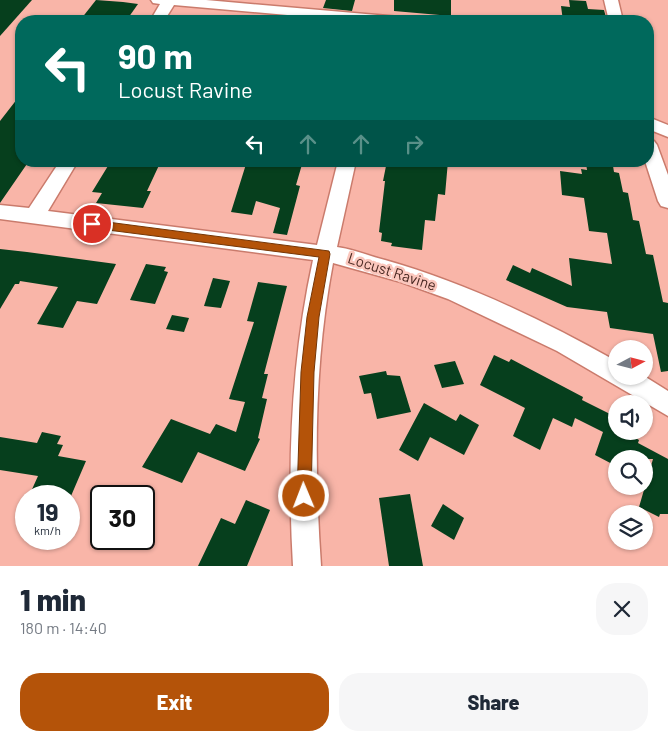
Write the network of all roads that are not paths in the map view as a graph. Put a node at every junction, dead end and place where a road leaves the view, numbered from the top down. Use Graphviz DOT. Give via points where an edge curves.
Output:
graph roads {
  1 [pos="166,0"];
  2 [pos="611,0"];
  3 [pos="160,15"];
  4 [pos="356,15"];
  5 [pos="615,15"];
  6 [pos="654,126"];
  7 [pos="668,130"];
  8 [pos="654,161"];
  9 [pos="65,167"];
  10 [pos="346,167"];
  11 [pos="668,201"];
  12 [pos="0,212"];
  13 [pos="34,217"];
  14 [pos="325,254"];
  15 [pos="608,368"];
  16 [pos="637,385"];
  17 [pos="668,404"];
  18 [pos="307,566"];
  1 -- 3 [label="street"];
  1 -- 4 [label="street"];
  2 -- 5 [label="street"];
  6 -- 7 [label="street"];
  8 -- 11 [label="street"];
  9 -- 13 [label="street"];
  10 -- 14 [label="street"];
  12 -- 13 [label="street, Locust Ravine"];
  13 -- 14 [label="street, Locust Ravine"];
  14 -- 15 [label="street, Locust Ravine" via="404,274 456,293 565,344"];
  14 -- 18 [label="street" via="307,372 303,458"];
  16 -- 17 [label="street"];
}
